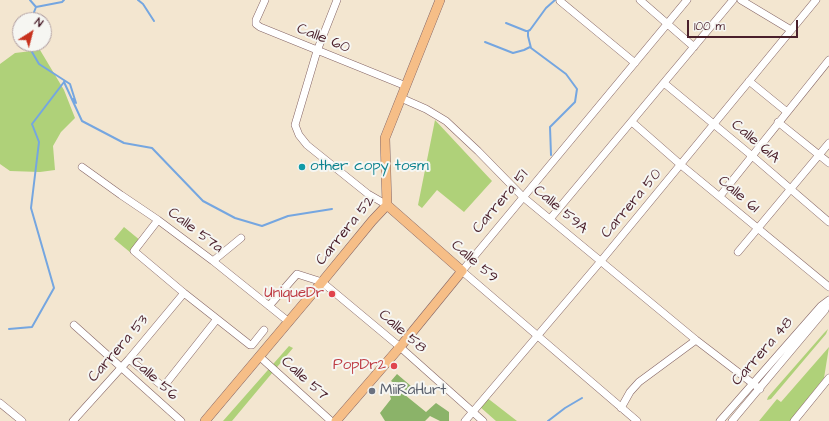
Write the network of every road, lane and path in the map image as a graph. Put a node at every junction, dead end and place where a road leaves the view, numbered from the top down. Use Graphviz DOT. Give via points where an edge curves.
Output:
graph roads {
  1 [pos="265,0"];
  2 [pos="338,0"];
  3 [pos="440,0"];
  4 [pos="640,0"];
  5 [pos="687,0"];
  6 [pos="733,0"];
  7 [pos="741,0"];
  8 [pos="816,0"];
  9 [pos="560,1"];
  10 [pos="666,23"];
  11 [pos="791,30"];
  12 [pos="694,46"];
  13 [pos="317,51"];
  14 [pos="829,60"];
  15 [pos="635,63"];
  16 [pos="749,81"];
  17 [pos="664,83"];
  18 [pos="406,86"];
  19 [pos="401,98"];
  20 [pos="787,112"];
  21 [pos="632,122"];
  22 [pos="778,122"];
  23 [pos="714,124"];
  24 [pos="829,143"];
  25 [pos="751,155"];
  26 [pos="819,155"];
  27 [pos="829,163"];
  28 [pos="681,165"];
  29 [pos="82,167"];
  30 [pos="791,189"];
  31 [pos="522,196"];
  32 [pos="720,196"];
  33 [pos="387,205"];
  34 [pos="550,219"];
  35 [pos="158,220"];
  36 [pos="829,222"];
  37 [pos="758,229"];
  38 [pos="242,238"];
  39 [pos="738,252"];
  40 [pos="213,261"];
  41 [pos="601,261"];
  42 [pos="462,271"];
  43 [pos="322,282"];
  44 [pos="829,287"];
  45 [pos="184,293"];
  46 [pos="828,301"];
  47 [pos="269,306"];
  48 [pos="217,319"];
  49 [pos="288,322"];
  50 [pos="74,325"];
  51 [pos="264,330"];
  52 [pos="537,336"];
  53 [pos="696,340"];
  54 [pos="400,347"];
  55 [pos="259,356"];
  56 [pos="128,360"];
  57 [pos="121,367"];
  58 [pos="829,378"];
  59 [pos="753,383"];
  60 [pos="760,388"];
  61 [pos="0,403"];
  62 [pos="621,408"];
  63 [pos="472,412"];
  64 [pos="22,421"];
  65 [pos="73,421"];
  66 [pos="181,421"];
  67 [pos="204,421"];
  68 [pos="331,421"];
  69 [pos="336,421"];
  70 [pos="465,421"];
  71 [pos="483,421"];
  72 [pos="637,421"];
  73 [pos="720,421"];
  74 [pos="732,421"];
  75 [pos="794,421"];
  1 -- 13 [label="street, Calle 60" via="256,24"];
  2 -- 13 [label="street"];
  3 -- 18 [label="main road, Carrera 52"];
  4 -- 10 [label="street"];
  5 -- 10 [label="street, Carrera 51"];
  6 -- 12 [label="street"];
  7 -- 11 [label="street"];
  8 -- 11 [label="street, Carrera 50"];
  9 -- 15 [label="street"];
  10 -- 12 [label="street"];
  10 -- 15 [label="street, Carrera 51"];
  11 -- 16 [label="street, Carrera 50"];
  12 -- 17 [label="street"];
  13 -- 18 [label="street, Calle 60"];
  13 -- 33 [label="street, Calle 59" via="296,125 299,135 307,145 368,194"];
  14 -- 20 [label="street"];
  15 -- 31 [label="street, Carrera 51"];
  16 -- 20 [label="street"];
  16 -- 23 [label="street, Carrera 50"];
  17 -- 21 [label="street"];
  17 -- 23 [label="street, Calle 61A"];
  18 -- 19 [label="main road, Carrera 52"];
  19 -- 31 [label="street, Calle 59A" via="446,121"];
  19 -- 33 [label="main road, Carrera 52" via="385,138"];
  20 -- 22 [label="street"];
  21 -- 28 [label="street, Calle 61"];
  21 -- 34 [label="street"];
  22 -- 25 [label="street"];
  22 -- 26 [label="street"];
  23 -- 25 [label="street, Calle 61A"];
  23 -- 28 [label="street, Carrera 50"];
  24 -- 26 [label="street"];
  25 -- 30 [label="street, Calle 61A"];
  25 -- 32 [label="street"];
  26 -- 27 [label="street"];
  26 -- 30 [label="street"];
  28 -- 32 [label="street, Calle 61"];
  28 -- 41 [label="street, Carrera 50"];
  29 -- 35 [label="street, Calle 57a"];
  30 -- 36 [label="street, Calle 61A"];
  30 -- 37 [label="street"];
  31 -- 34 [label="street, Calle 59A"];
  31 -- 42 [label="street, Carrera 51"];
  32 -- 37 [label="street, Calle 61"];
  33 -- 42 [label="main road, Calle 59"];
  33 -- 43 [label="main road, Carrera 52"];
  34 -- 41 [label="street, Calle 59A"];
  35 -- 40 [label="street, Calle 57a"];
  35 -- 45 [label="street" via="134,251"];
  37 -- 39 [label="street"];
  37 -- 44 [label="street, Calle 61"];
  38 -- 40 [label="street"];
  40 -- 47 [label="street, Calle 57a"];
  41 -- 52 [label="street, Carrera 50"];
  41 -- 53 [label="street, Calle 59A"];
  42 -- 52 [label="street, Calle 59"];
  42 -- 54 [label="main road, Carrera 51"];
  43 -- 47 [label="street, Calle 58" via="297,274"];
  43 -- 49 [label="main road, Carrera 52"];
  43 -- 54 [label="street, Calle 58"];
  45 -- 48 [label="street"];
  45 -- 56 [label="street, Carrera 53"];
  46 -- 59 [label="street, Carrera 48"];
  46 -- 60 [label="street, Carrera 48" via="826,310"];
  47 -- 49 [label="street, Calle 57a"];
  48 -- 51 [label="street" via="250,345"];
  48 -- 56 [label="street" via="164,386"];
  49 -- 55 [label="main road, Carrera 52"];
  50 -- 57 [label="street, Calle 56"];
  52 -- 62 [label="street, Calle 59"];
  52 -- 63 [label="street, Carrera 50"];
  53 -- 59 [label="street, Calle 59A"];
  53 -- 62 [label="street" via="639,382"];
  54 -- 63 [label="street, Calle 58"];
  54 -- 69 [label="main road, Carrera 51"];
  55 -- 67 [label="main road, Carrera 52"];
  55 -- 68 [label="street, Calle 57"];
  56 -- 57 [label="street, Carrera 53"];
  57 -- 65 [label="street, Carrera 53"];
  57 -- 66 [label="street, Calle 56"];
  58 -- 75 [label="street"];
  59 -- 60 [label="street, Calle 59A"];
  59 -- 73 [label="street, Carrera 48"];
  60 -- 74 [label="street, Carrera 48"];
  61 -- 64 [label="street"];
  62 -- 72 [label="street, Calle 59"];
  63 -- 70 [label="street, Carrera 50"];
  63 -- 71 [label="street, Calle 58"];
}
